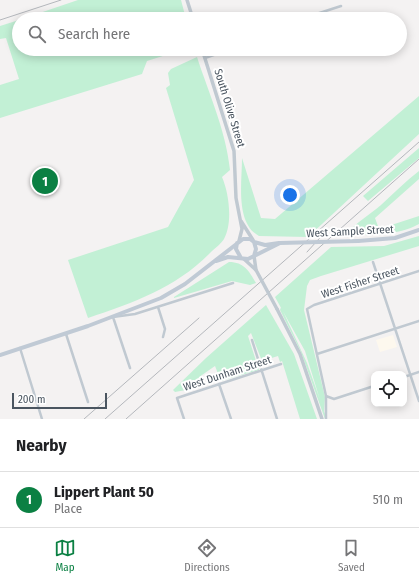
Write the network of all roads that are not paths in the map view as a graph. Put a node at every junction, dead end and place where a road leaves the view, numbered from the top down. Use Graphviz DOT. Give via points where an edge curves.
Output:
graph roads {
  1 [pos="187,0"];
  2 [pos="341,6"];
  3 [pos="191,12"];
  4 [pos="323,12"];
  5 [pos="211,56"];
  6 [pos="205,58"];
  7 [pos="241,221"];
  8 [pos="419,230"];
  9 [pos="253,241"];
  10 [pos="238,242"];
  11 [pos="280,243"];
  12 [pos="254,256"];
  13 [pos="242,259"];
  14 [pos="216,261"];
  15 [pos="373,262"];
  16 [pos="256,270"];
  17 [pos="419,271"];
  18 [pos="233,283"];
  19 [pos="381,284"];
  20 [pos="158,307"];
  21 [pos="113,317"];
  22 [pos="419,321"];
  23 [pos="395,329"];
  24 [pos="66,334"];
  25 [pos="163,337"];
  26 [pos="252,340"];
  27 [pos="20,348"];
  28 [pos="317,354"];
  29 [pos="0,355"];
  30 [pos="281,364"];
  31 [pos="130,368"];
  32 [pos="262,371"];
  33 [pos="419,372"];
  34 [pos="410,375"];
  35 [pos="407,376"];
  36 [pos="219,384"];
  37 [pos="371,387"];
  38 [pos="326,396"];
  39 [pos="334,399"];
  40 [pos="88,402"];
  41 [pos="419,402"];
  42 [pos="327,406"];
  43 [pos="42,419"];
  44 [pos="184,419"];
  45 [pos="231,419"];
  46 [pos="278,419"];
  47 [pos="322,419"];
  48 [pos="326,419"];
  1 -- 3 [label="street"];
  2 -- 4 [label="street"];
  5 -- 6 [label="street"];
  6 -- 7 [label="street, South Olive Street" via="236,159 237,206"];
  7 -- 9 [label="street, South Olive Street"];
  7 -- 10 [label="street, South Olive Street" via="242,232"];
  8 -- 11 [label="main road, West Sample Street, bridge" via="391,239"];
  9 -- 10 [label="main road" via="246,239"];
  9 -- 11 [label="main road, West Sample Street" via="265,245"];
  9 -- 12 [label="main road" via="256,249"];
  10 -- 13 [label="main road" via="237,252"];
  10 -- 14 [label="main road"];
  11 -- 12 [label="main road, West Sample Street"];
  12 -- 13 [label="main road"];
  12 -- 16 [label="street"];
  13 -- 14 [label="main road" via="228,257"];
  13 -- 16 [label="street"];
  14 -- 21 [label="main road" via="169,293"];
  15 -- 19 [label="street"];
  16 -- 47 [label="street, bridge" via="300,354"];
  17 -- 19 [label="street, West Fisher Street"];
  18 -- 20 [label="street"];
  19 -- 23 [label="street"];
  19 -- 28 [label="street, West Fisher Street" via="314,304 307,309"];
  20 -- 21 [label="street"];
  20 -- 25 [label="street" via="165,329"];
  21 -- 24 [label="main road"];
  21 -- 31 [label="street"];
  22 -- 23 [label="street"];
  23 -- 28 [label="street"];
  23 -- 34 [label="street"];
  24 -- 27 [label="main road"];
  24 -- 40 [label="street"];
  26 -- 32 [label="street"];
  27 -- 29 [label="main road"];
  27 -- 43 [label="street"];
  28 -- 38 [label="street"];
  30 -- 32 [label="street, West Dunham Street"];
  32 -- 36 [label="street, West Dunham Street"];
  32 -- 46 [label="street"];
  33 -- 34 [label="street"];
  34 -- 35 [label="street"];
  34 -- 41 [label="street"];
  36 -- 44 [label="street, West Dunham Street" via="177,398"];
  36 -- 45 [label="street"];
  37 -- 39 [label="street"];
  38 -- 39 [label="street"];
  38 -- 42 [label="street"];
  39 -- 42 [label="street"];
  42 -- 48 [label="street"];
}
